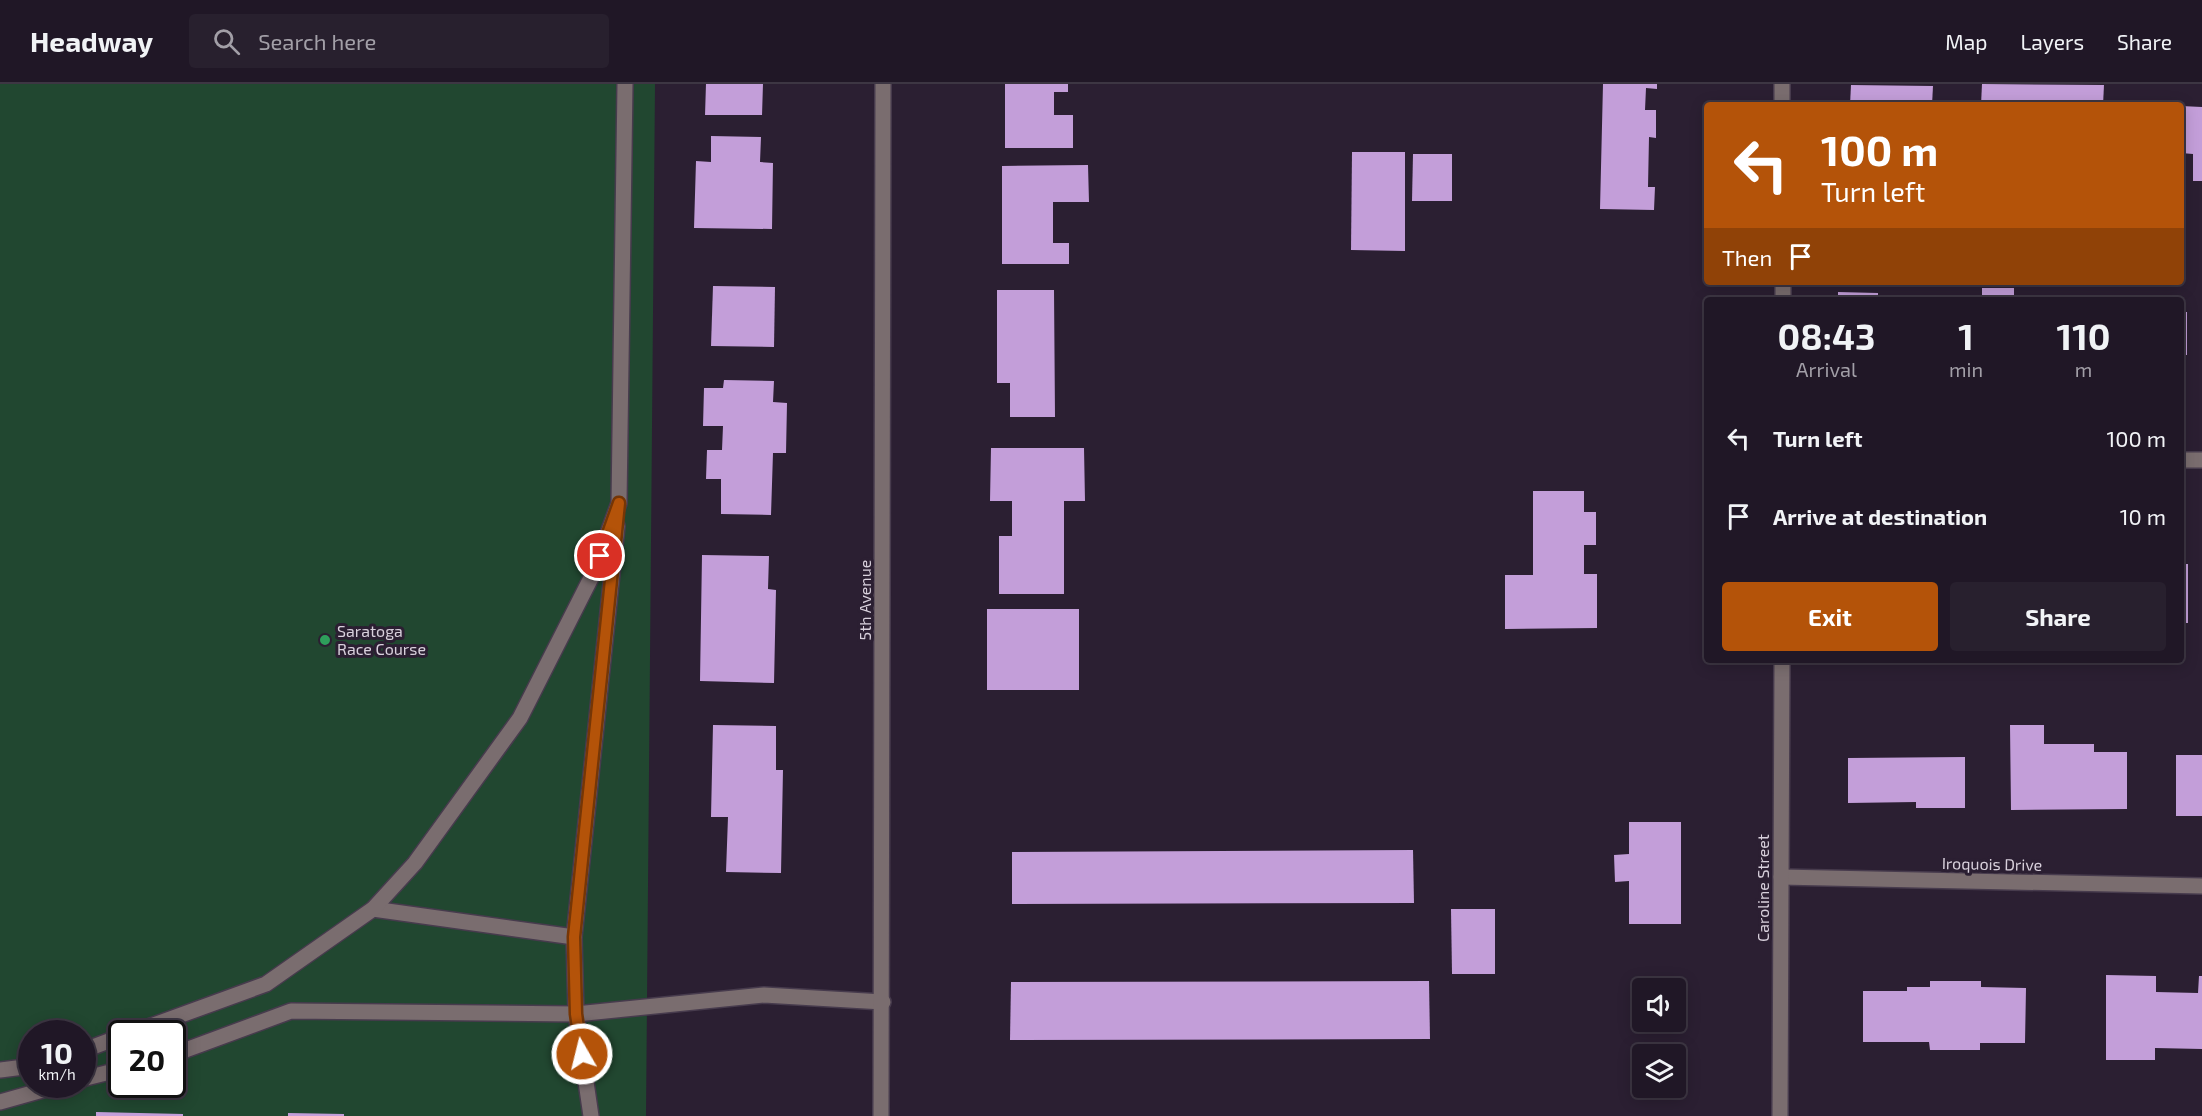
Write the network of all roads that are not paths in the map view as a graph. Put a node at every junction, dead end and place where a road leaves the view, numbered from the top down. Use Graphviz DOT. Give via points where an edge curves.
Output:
graph roads {
  1 [pos="625,84"];
  2 [pos="884,84"];
  3 [pos="1782,84"];
  4 [pos="1782,102"];
  5 [pos="2184,460"];
  6 [pos="2202,460"];
  7 [pos="619,503"];
  8 [pos="1782,663"];
  9 [pos="1781,877"];
  10 [pos="2202,886"];
  11 [pos="373,909"];
  12 [pos="574,937"];
  13 [pos="883,1002"];
  14 [pos="576,1014"];
  15 [pos="167,1020"];
  16 [pos="186,1050"];
  17 [pos="18,1068"];
  18 [pos="0,1070"];
  19 [pos="18,1097"];
  20 [pos="0,1102"];
  21 [pos="591,1116"];
  22 [pos="881,1116"];
  23 [pos="1780,1116"];
  1 -- 7 [label="street"];
  2 -- 13 [label="street, 5th Avenue"];
  3 -- 4 [label="street"];
  5 -- 6 [label="street"];
  7 -- 11 [label="street" via="593,574 520,718 415,863"];
  7 -- 12 [label="street"];
  8 -- 9 [label="street, Caroline Street"];
  9 -- 10 [label="street, Iroquois Drive"];
  9 -- 23 [label="street, Caroline Street"];
  11 -- 12 [label="street"];
  11 -- 15 [label="street" via="266,984"];
  12 -- 14 [label="street"];
  13 -- 14 [label="street" via="764,995"];
  13 -- 22 [label="street, 5th Avenue"];
  14 -- 16 [label="street" via="291,1011"];
  14 -- 21 [label="street"];
  17 -- 18 [label="street"];
  19 -- 20 [label="street"];
}
